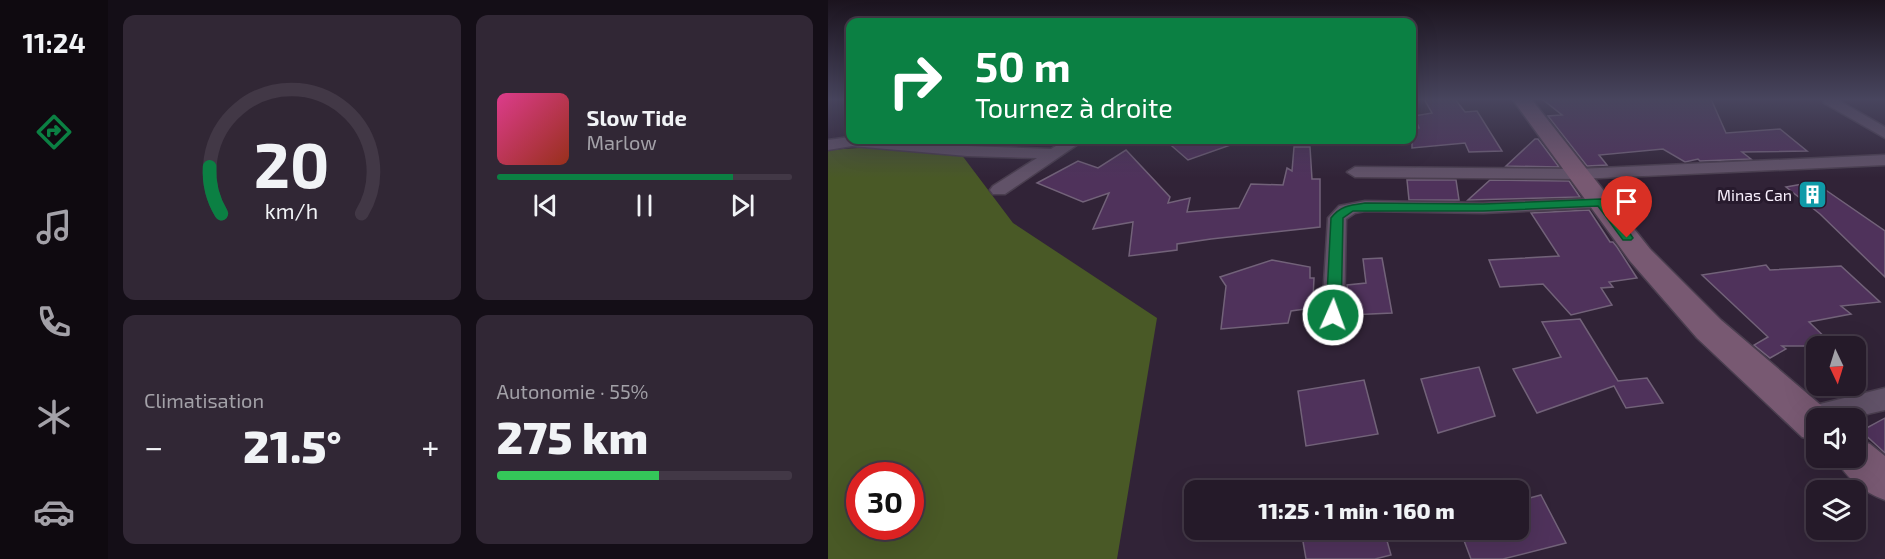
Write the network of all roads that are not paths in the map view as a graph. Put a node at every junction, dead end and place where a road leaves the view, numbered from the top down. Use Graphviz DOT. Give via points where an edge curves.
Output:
graph roads {
  1 [pos="1542,126"];
  2 [pos="846,142"];
  3 [pos="886,144"];
  4 [pos="1070,144"];
  5 [pos="828,145"];
  6 [pos="1054,154"];
  7 [pos="1885,160"];
  8 [pos="1355,172"];
  9 [pos="1578,174"];
  10 [pos="999,190"];
  11 [pos="1601,203"];
  12 [pos="1333,315"];
  13 [pos="1885,399"];
  14 [pos="1855,408"];
  15 [pos="1806,416"];
  16 [pos="1866,465"];
  17 [pos="1885,481"];
  1 -- 9 [label="main road"];
  2 -- 5 [label="street"];
  3 -- 6 [label="street"];
  4 -- 6 [label="street"];
  6 -- 10 [label="street"];
  7 -- 9 [label="street"];
  8 -- 9 [label="street"];
  9 -- 11 [label="main road"];
  11 -- 12 [label="street" via="1350,208 1337,218"];
  11 -- 15 [label="main road" via="1640,255 1709,329"];
  13 -- 14 [label="street"];
  16 -- 17 [label="main road"];
}
